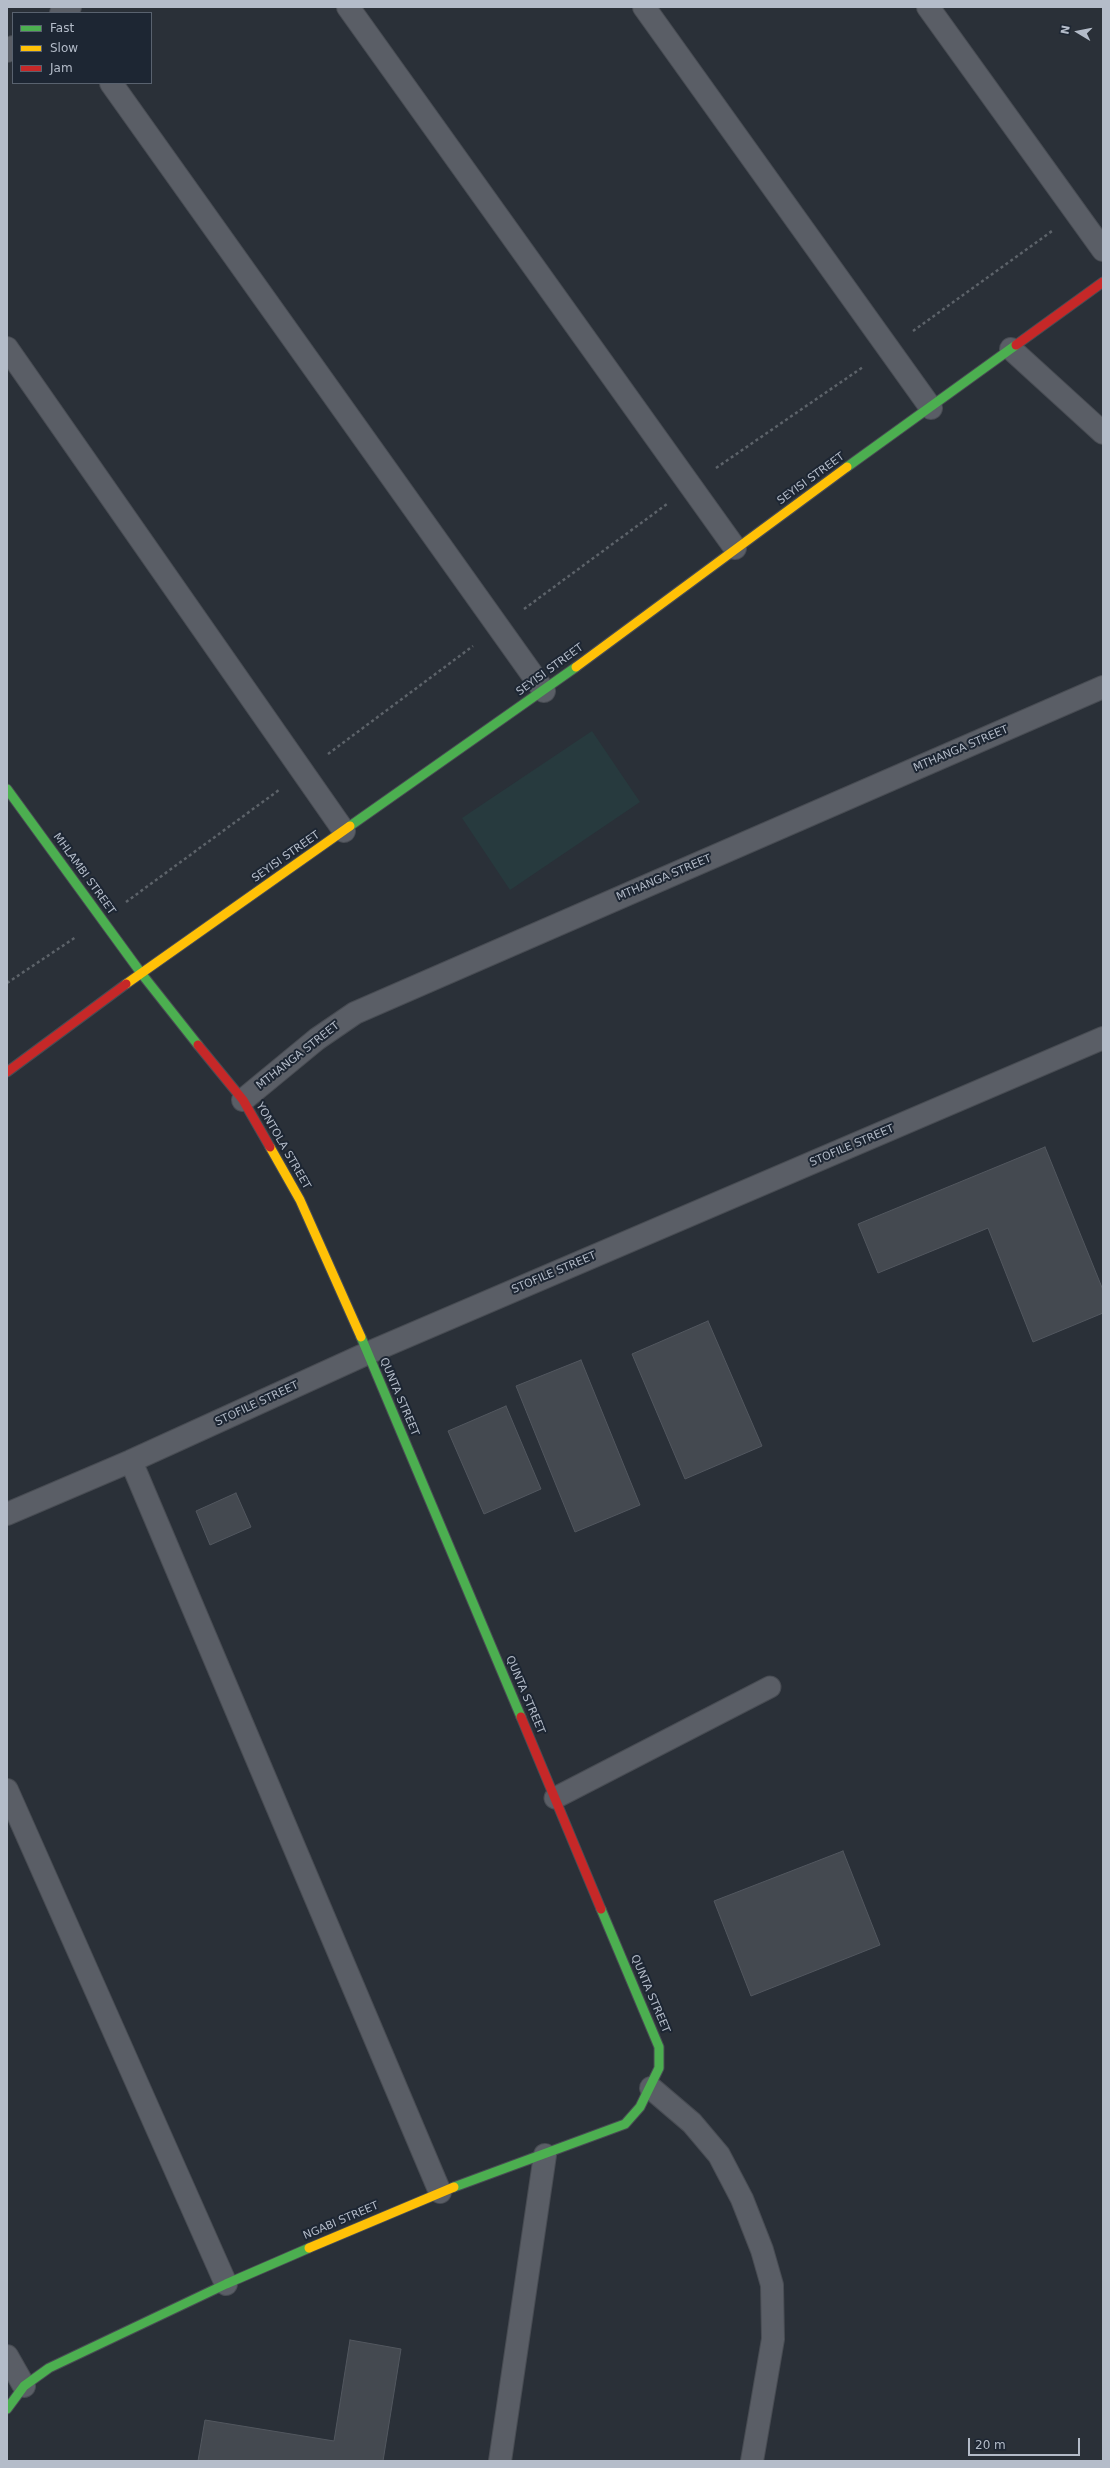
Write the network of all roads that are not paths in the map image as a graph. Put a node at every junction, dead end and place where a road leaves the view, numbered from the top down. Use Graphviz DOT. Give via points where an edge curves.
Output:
graph roads {
  1 [pos="348,7"];
  2 [pos="644,7"];
  3 [pos="928,7"];
  4 [pos="112,84"];
  5 [pos="1103,250"];
  6 [pos="1103,282"];
  7 [pos="7,348"];
  8 [pos="1011,349"];
  9 [pos="931,408"];
  10 [pos="1103,433"];
  11 [pos="735,548"];
  12 [pos="1103,687"];
  13 [pos="544,691"];
  14 [pos="7,789"];
  15 [pos="344,831"];
  16 [pos="141,973"];
  17 [pos="1103,1038"];
  18 [pos="7,1072"];
  19 [pos="243,1100"];
  20 [pos="368,1353"];
  21 [pos="131,1461"];
  22 [pos="7,1514"];
  23 [pos="770,1687"];
  24 [pos="7,1790"];
  25 [pos="555,1798"];
  26 [pos="659,2047"];
  27 [pos="651,2088"];
  28 [pos="545,2155"];
  29 [pos="440,2192"];
  30 [pos="226,2284"];
  31 [pos="7,2356"];
  32 [pos="24,2386"];
  33 [pos="7,2409"];
  34 [pos="500,2461"];
  35 [pos="752,2461"];
  1 -- 11 [label="street"];
  2 -- 9 [label="street"];
  3 -- 5 [label="street"];
  4 -- 13 [label="street"];
  6 -- 8 [label="street, SEYISI STREET"];
  7 -- 15 [label="street"];
  8 -- 9 [label="street, SEYISI STREET"];
  8 -- 10 [label="street"];
  9 -- 11 [label="street, SEYISI STREET"];
  11 -- 13 [label="street, SEYISI STREET"];
  12 -- 19 [label="street, MTHANGA STREET" via="355,1013 317,1039"];
  13 -- 15 [label="street, SEYISI STREET"];
  14 -- 16 [label="street, MHLAMBI STREET"];
  15 -- 16 [label="street, SEYISI STREET"];
  16 -- 18 [label="street, SEYISI STREET"];
  16 -- 19 [label="street, YONTOLA STREET"];
  17 -- 20 [label="street, STOFILE STREET"];
  19 -- 20 [label="street, YONTOLA STREET" via="300,1200"];
  20 -- 21 [label="street, STOFILE STREET"];
  20 -- 25 [label="street, QUNTA STREET"];
  21 -- 22 [label="street, STOFILE STREET"];
  21 -- 29 [label="street"];
  23 -- 25 [label="lane"];
  24 -- 30 [label="street"];
  25 -- 26 [label="street, QUNTA STREET"];
  26 -- 27 [label="street, NGABI STREET" via="659,2068"];
  27 -- 28 [label="street, NGABI STREET" via="640,2107 625,2124"];
  27 -- 35 [label="street" via="692,2123 719,2156 745,2206 772,2285 773,2339"];
  28 -- 29 [label="street, NGABI STREET"];
  28 -- 34 [label="street"];
  29 -- 30 [label="street, NGABI STREET"];
  30 -- 32 [label="street, NGABI STREET" via="50,2368"];
  31 -- 32 [label="street"];
  32 -- 33 [label="street, NGABI STREET"];
}
